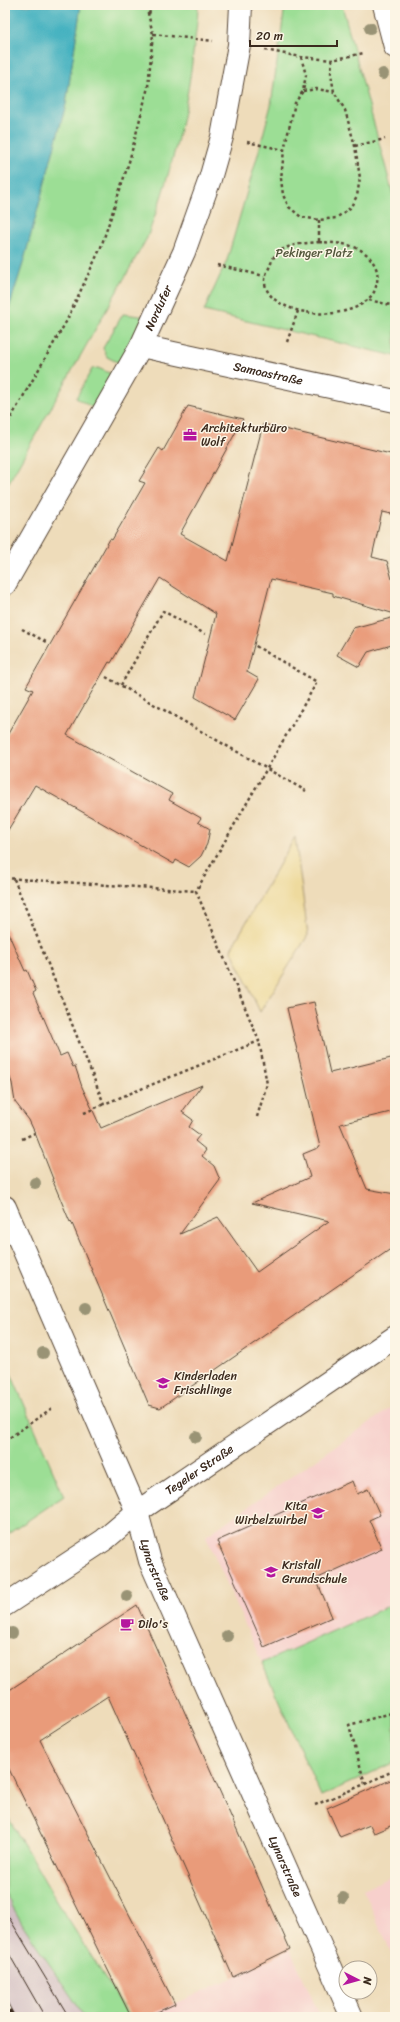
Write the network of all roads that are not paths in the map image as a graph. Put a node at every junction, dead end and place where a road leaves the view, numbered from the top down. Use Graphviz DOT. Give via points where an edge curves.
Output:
graph roads {
  1 [pos="241,5"];
  2 [pos="384,5"];
  3 [pos="395,47"];
  4 [pos="141,346"];
  5 [pos="395,401"];
  6 [pos="5,584"];
  7 [pos="5,1207"];
  8 [pos="395,1337"];
  9 [pos="137,1512"];
  10 [pos="5,1605"];
  11 [pos="352,2017"];
  1 -- 4 [label="street, Nordufer" via="237,53 222,137 210,179 184,252"];
  2 -- 3 [label="street"];
  4 -- 5 [label="street, Samoastraße"];
  4 -- 6 [label="street, Nordufer"];
  7 -- 9 [label="street, Lynarstraße"];
  8 -- 9 [label="street, Tegeler Straße"];
  9 -- 10 [label="street, Tegeler Straße" via="104,1540"];
  9 -- 11 [label="street, Lynarstraße" via="150,1561"];
}
